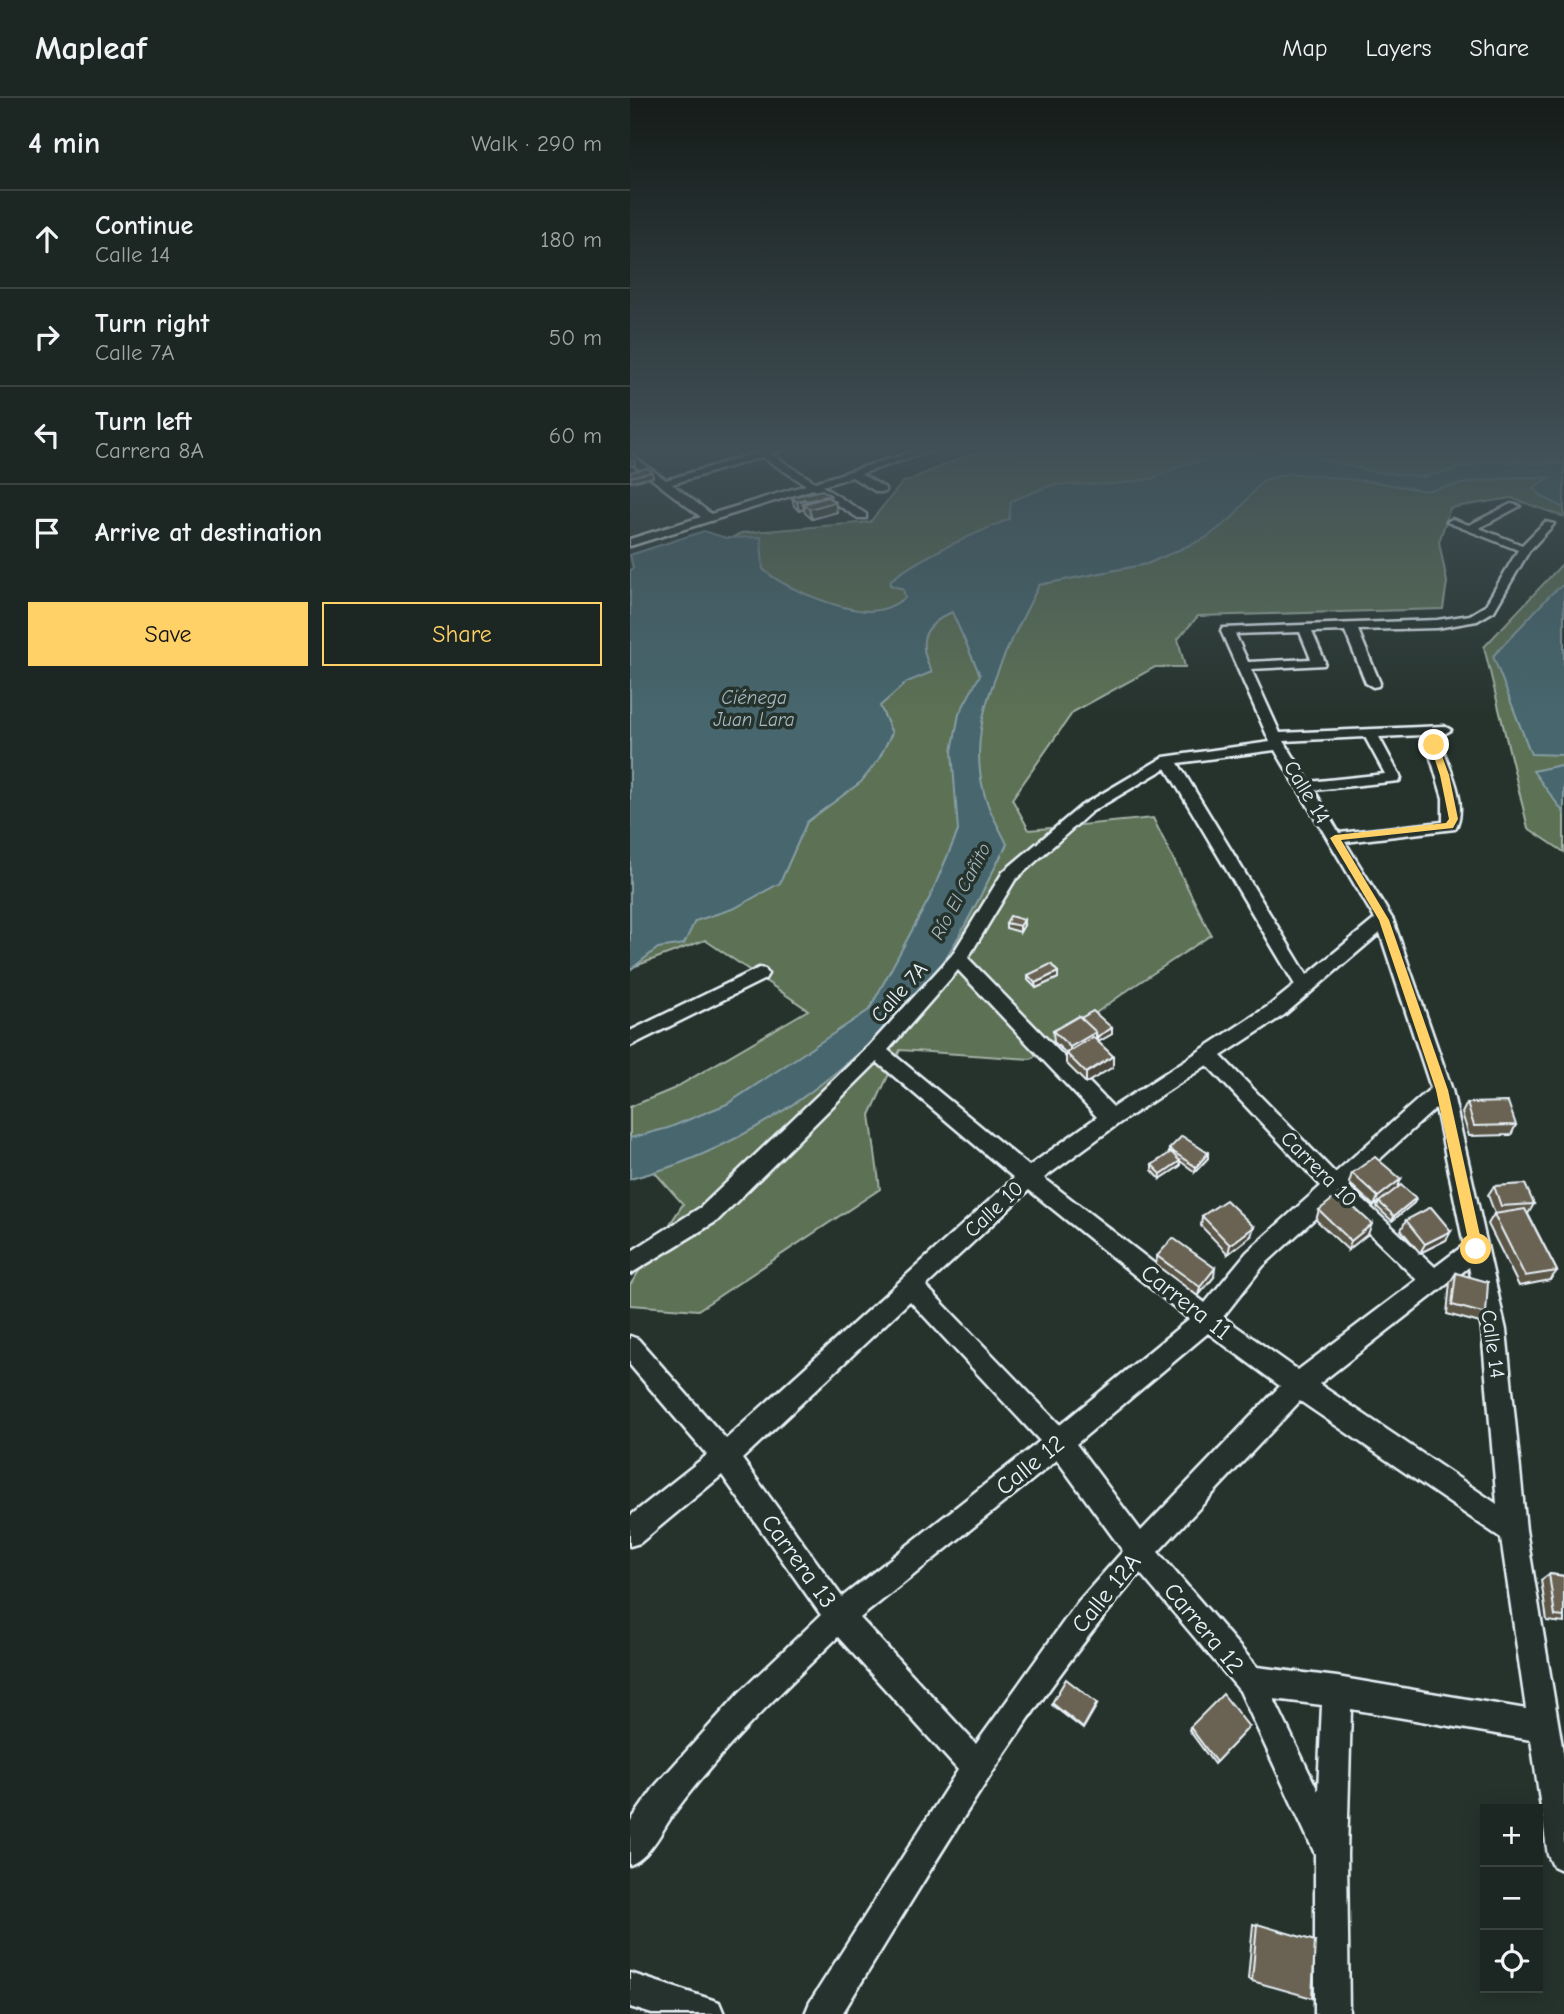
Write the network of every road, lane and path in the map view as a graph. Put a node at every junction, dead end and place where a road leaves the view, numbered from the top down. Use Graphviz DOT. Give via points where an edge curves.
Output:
graph roads {
  1 [pos="651,536"];
  2 [pos="1492,536"];
  3 [pos="1537,536"];
  4 [pos="630,543"];
  5 [pos="1524,549"];
  6 [pos="1350,626"];
  7 [pos="1304,628"];
  8 [pos="1242,666"];
  9 [pos="1373,683"];
  10 [pos="1444,730"];
  11 [pos="1370,733"];
  12 [pos="1276,741"];
  13 [pos="1434,745"];
  14 [pos="1169,761"];
  15 [pos="1304,787"];
  16 [pos="1335,838"];
  17 [pos="1384,920"];
  18 [pos="958,959"];
  19 [pos="759,974"];
  20 [pos="1304,985"];
  21 [pos="630,1039"];
  22 [pos="876,1051"];
  23 [pos="1208,1054"];
  24 [pos="1442,1090"];
  25 [pos="1111,1118"];
  26 [pos="1028,1178"];
  27 [pos="1335,1187"];
  28 [pos="1476,1249"];
  29 [pos="630,1264"];
  30 [pos="1434,1281"];
  31 [pos="911,1286"];
  32 [pos="1207,1318"];
  33 [pos="630,1347"];
  34 [pos="1298,1385"];
  35 [pos="1059,1442"];
  36 [pos="724,1457"];
  37 [pos="1513,1530"];
  38 [pos="630,1532"];
  39 [pos="1140,1552"];
  40 [pos="839,1617"];
  41 [pos="1250,1681"];
  42 [pos="1337,1692"];
  43 [pos="1543,1727"];
  44 [pos="977,1768"];
  45 [pos="630,1850"];
  46 [pos="1331,1854"];
  47 [pos="1564,1855"];
  48 [pos="630,1990"];
  49 [pos="707,2014"];
  50 [pos="822,2014"];
  51 [pos="1332,2014"];
  1 -- 4 [label="street"];
  2 -- 5 [label="street"];
  3 -- 5 [label="street"];
  5 -- 6 [label="street" via="1490,608 1473,618 1437,624"];
  6 -- 7 [label="street"];
  6 -- 9 [label="street"];
  7 -- 8 [label="street" via="1319,662"];
  7 -- 8 [label="street, Calle 14" via="1227,631"];
  8 -- 12 [label="street, Calle 14"];
  10 -- 11 [label="street, Calle 7A"];
  11 -- 12 [label="street, Calle 7A"];
  11 -- 15 [label="street" via="1394,778"];
  12 -- 14 [label="street, Calle 7A"];
  12 -- 15 [label="street, Calle 14"];
  13 -- 16 [label="street" via="1454,819 1450,826"];
  14 -- 18 [label="street, Calle 7A" via="1086,810 1009,876"];
  14 -- 20 [label="street"];
  15 -- 16 [label="street, Calle 14"];
  16 -- 17 [label="street, Calle 14"];
  17 -- 20 [label="street, Calle 10"];
  17 -- 24 [label="street, Calle 14"];
  18 -- 22 [label="street, Calle 7A"];
  18 -- 25 [label="street"];
  19 -- 21 [label="street"];
  20 -- 23 [label="street, Calle 10" via="1277,1010"];
  22 -- 26 [label="street, Carrera 11"];
  22 -- 29 [label="street, Calle 7A" via="709,1214"];
  23 -- 25 [label="street, Calle 10"];
  23 -- 27 [label="street, Carrera 10"];
  24 -- 27 [label="street, Calle 12"];
  24 -- 28 [label="street, Calle 14"];
  25 -- 26 [label="street, Calle 10"];
  26 -- 31 [label="street, Calle 10"];
  26 -- 32 [label="street, Carrera 11"];
  27 -- 30 [label="street, Carrera 10"];
  27 -- 32 [label="street, Calle 12" via="1255,1259"];
  28 -- 30 [label="street, Calle 12A"];
  28 -- 37 [label="street, Calle 14" via="1494,1330"];
  30 -- 34 [label="street, Calle 12A"];
  31 -- 35 [label="street, Carrera 12"];
  31 -- 36 [label="street, Calle 10"];
  32 -- 34 [label="street, Carrera 11"];
  32 -- 35 [label="street, Calle 12"];
  33 -- 36 [label="street, Carrera 13"];
  34 -- 37 [label="street, Carrera 11"];
  34 -- 39 [label="street, Calle 12A"];
  35 -- 39 [label="street, Carrera 12"];
  35 -- 40 [label="street, Calle 12"];
  36 -- 38 [label="street, Calle 10"];
  36 -- 40 [label="street, Carrera 13"];
  37 -- 43 [label="street, Calle 14"];
  39 -- 41 [label="street, Carrera 12"];
  39 -- 44 [label="street, Calle 12A" via="1087,1613"];
  40 -- 44 [label="street, Carrera 13"];
  40 -- 45 [label="street, Calle 12" via="750,1702 667,1796"];
  41 -- 42 [label="street, Carrera 12"];
  41 -- 46 [label="street"];
  42 -- 43 [label="street, Carrera 12"];
  42 -- 46 [label="street"];
  43 -- 47 [label="street, Calle 14"];
  44 -- 50 [label="street, Calle 12A"];
  46 -- 51 [label="street"];
  48 -- 49 [label="street"];
}
